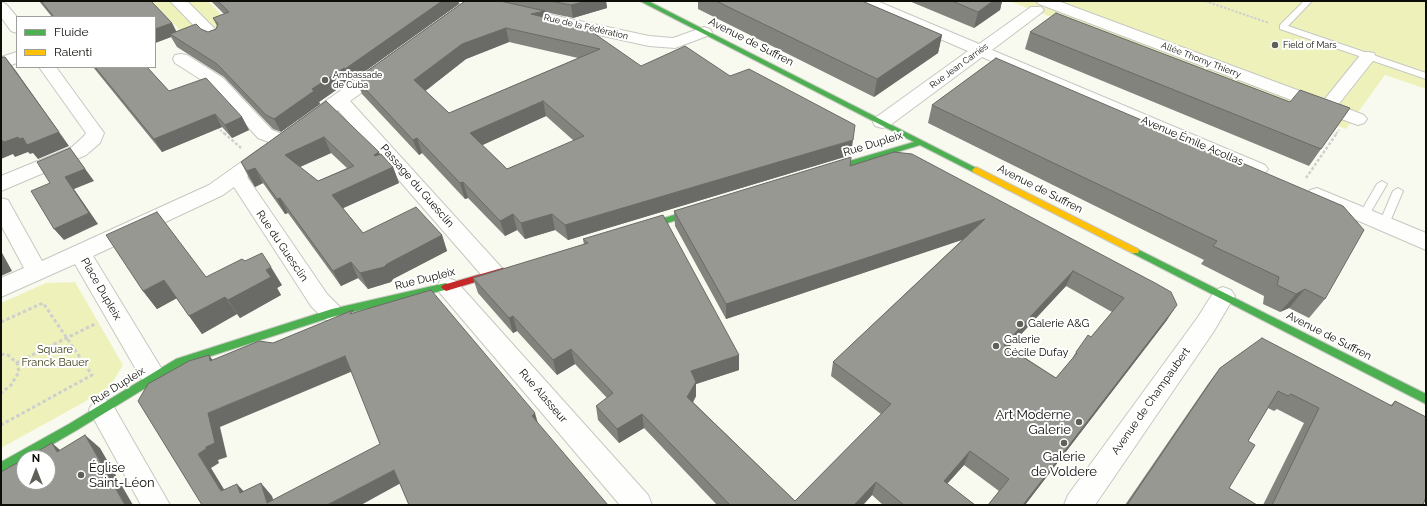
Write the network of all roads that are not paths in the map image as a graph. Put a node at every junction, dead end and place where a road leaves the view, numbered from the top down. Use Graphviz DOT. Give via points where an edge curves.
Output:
graph roads {
  1 [pos="178,1"];
  2 [pos="473,1"];
  3 [pos="864,1"];
  4 [pos="1308,1"];
  5 [pos="646,2"];
  6 [pos="1040,5"];
  7 [pos="1,7"];
  8 [pos="455,16"];
  9 [pos="16,27"];
  10 [pos="704,32"];
  11 [pos="215,38"];
  12 [pos="980,50"];
  13 [pos="1368,56"];
  14 [pos="16,57"];
  15 [pos="397,58"];
  16 [pos="181,59"];
  17 [pos="1,63"];
  18 [pos="48,68"];
  19 [pos="1426,76"];
  20 [pos="339,100"];
  21 [pos="1327,108"];
  22 [pos="1353,118"];
  23 [pos="882,122"];
  24 [pos="282,141"];
  25 [pos="920,142"];
  26 [pos="236,175"];
  27 [pos="810,176"];
  28 [pos="1277,178"];
  29 [pos="1,184"];
  30 [pos="1382,184"];
  31 [pos="1299,187"];
  32 [pos="1398,191"];
  33 [pos="1,205"];
  34 [pos="710,206"];
  35 [pos="1364,215"];
  36 [pos="1384,224"];
  37 [pos="628,232"];
  38 [pos="1426,242"];
  39 [pos="80,253"];
  40 [pos="502,271"];
  41 [pos="37,272"];
  42 [pos="448,287"];
  43 [pos="1,288"];
  44 [pos="1223,296"];
  45 [pos="332,313"];
  46 [pos="154,378"];
  47 [pos="1426,399"];
  48 [pos="102,410"];
  49 [pos="1,468"];
  50 [pos="156,505"];
  51 [pos="638,505"];
  52 [pos="1078,505"];
  1 -- 11 [label="street"];
  2 -- 8 [label="street"];
  2 -- 10 [label="street, Rue de la Fédération" via="649,41 675,43"];
  3 -- 12 [label="street, Avenue Émile Acollas"];
  4 -- 13 [label="lane" via="1283,27"];
  5 -- 10 [label="main road, Avenue de Suffren"];
  6 -- 12 [label="street, Rue Jean Carriès"];
  6 -- 21 [label="street, Allée Thomy Thierry"];
  7 -- 9 [label="street"];
  10 -- 23 [label="main road, Avenue de Suffren"];
  12 -- 23 [label="street, Rue Jean Carriès"];
  12 -- 28 [label="street, Avenue Émile Acollas"];
  13 -- 19 [label="lane"];
  13 -- 21 [label="street"];
  14 -- 17 [label="street"];
  15 -- 20 [label="street"];
  16 -- 24 [label="street" via="217,82 265,134"];
  18 -- 29 [label="street" via="95,133 93,139 79,151"];
  20 -- 24 [label="street"];
  20 -- 40 [label="street, Passage du Guesclin"];
  21 -- 22 [label="street, Allée Thomy Thierry"];
  23 -- 25 [label="main road, Avenue de Suffren"];
  24 -- 26 [label="street"];
  25 -- 27 [label="main road, Rue Dupleix"];
  25 -- 44 [label="main road, Avenue de Suffren"];
  26 -- 39 [label="street" via="216,190"];
  26 -- 45 [label="street, Rue du Guesclin" via="319,300"];
  30 -- 35 [label="lane"];
  31 -- 35 [label="street"];
  32 -- 36 [label="lane"];
  33 -- 41 [label="street"];
  34 -- 37 [label="main road" via="667,225"];
  35 -- 36 [label="street"];
  36 -- 38 [label="street"];
  39 -- 41 [label="street, Place Dupleix"];
  39 -- 46 [label="street, Place Dupleix"];
  40 -- 42 [label="main road, Rue Dupleix"];
  41 -- 43 [label="street, Place Dupleix"];
  42 -- 45 [label="main road, Rue Dupleix"];
  42 -- 51 [label="street, Rue Alasseur"];
  44 -- 47 [label="main road, Avenue de Suffren"];
  44 -- 52 [label="street, Avenue de Champaubert"];
  45 -- 46 [label="main road, Rue Dupleix" via="180,362"];
  46 -- 48 [label="main road, Rue Dupleix"];
  48 -- 49 [label="main road, Rue Dupleix"];
  48 -- 50 [label="street"];
}
